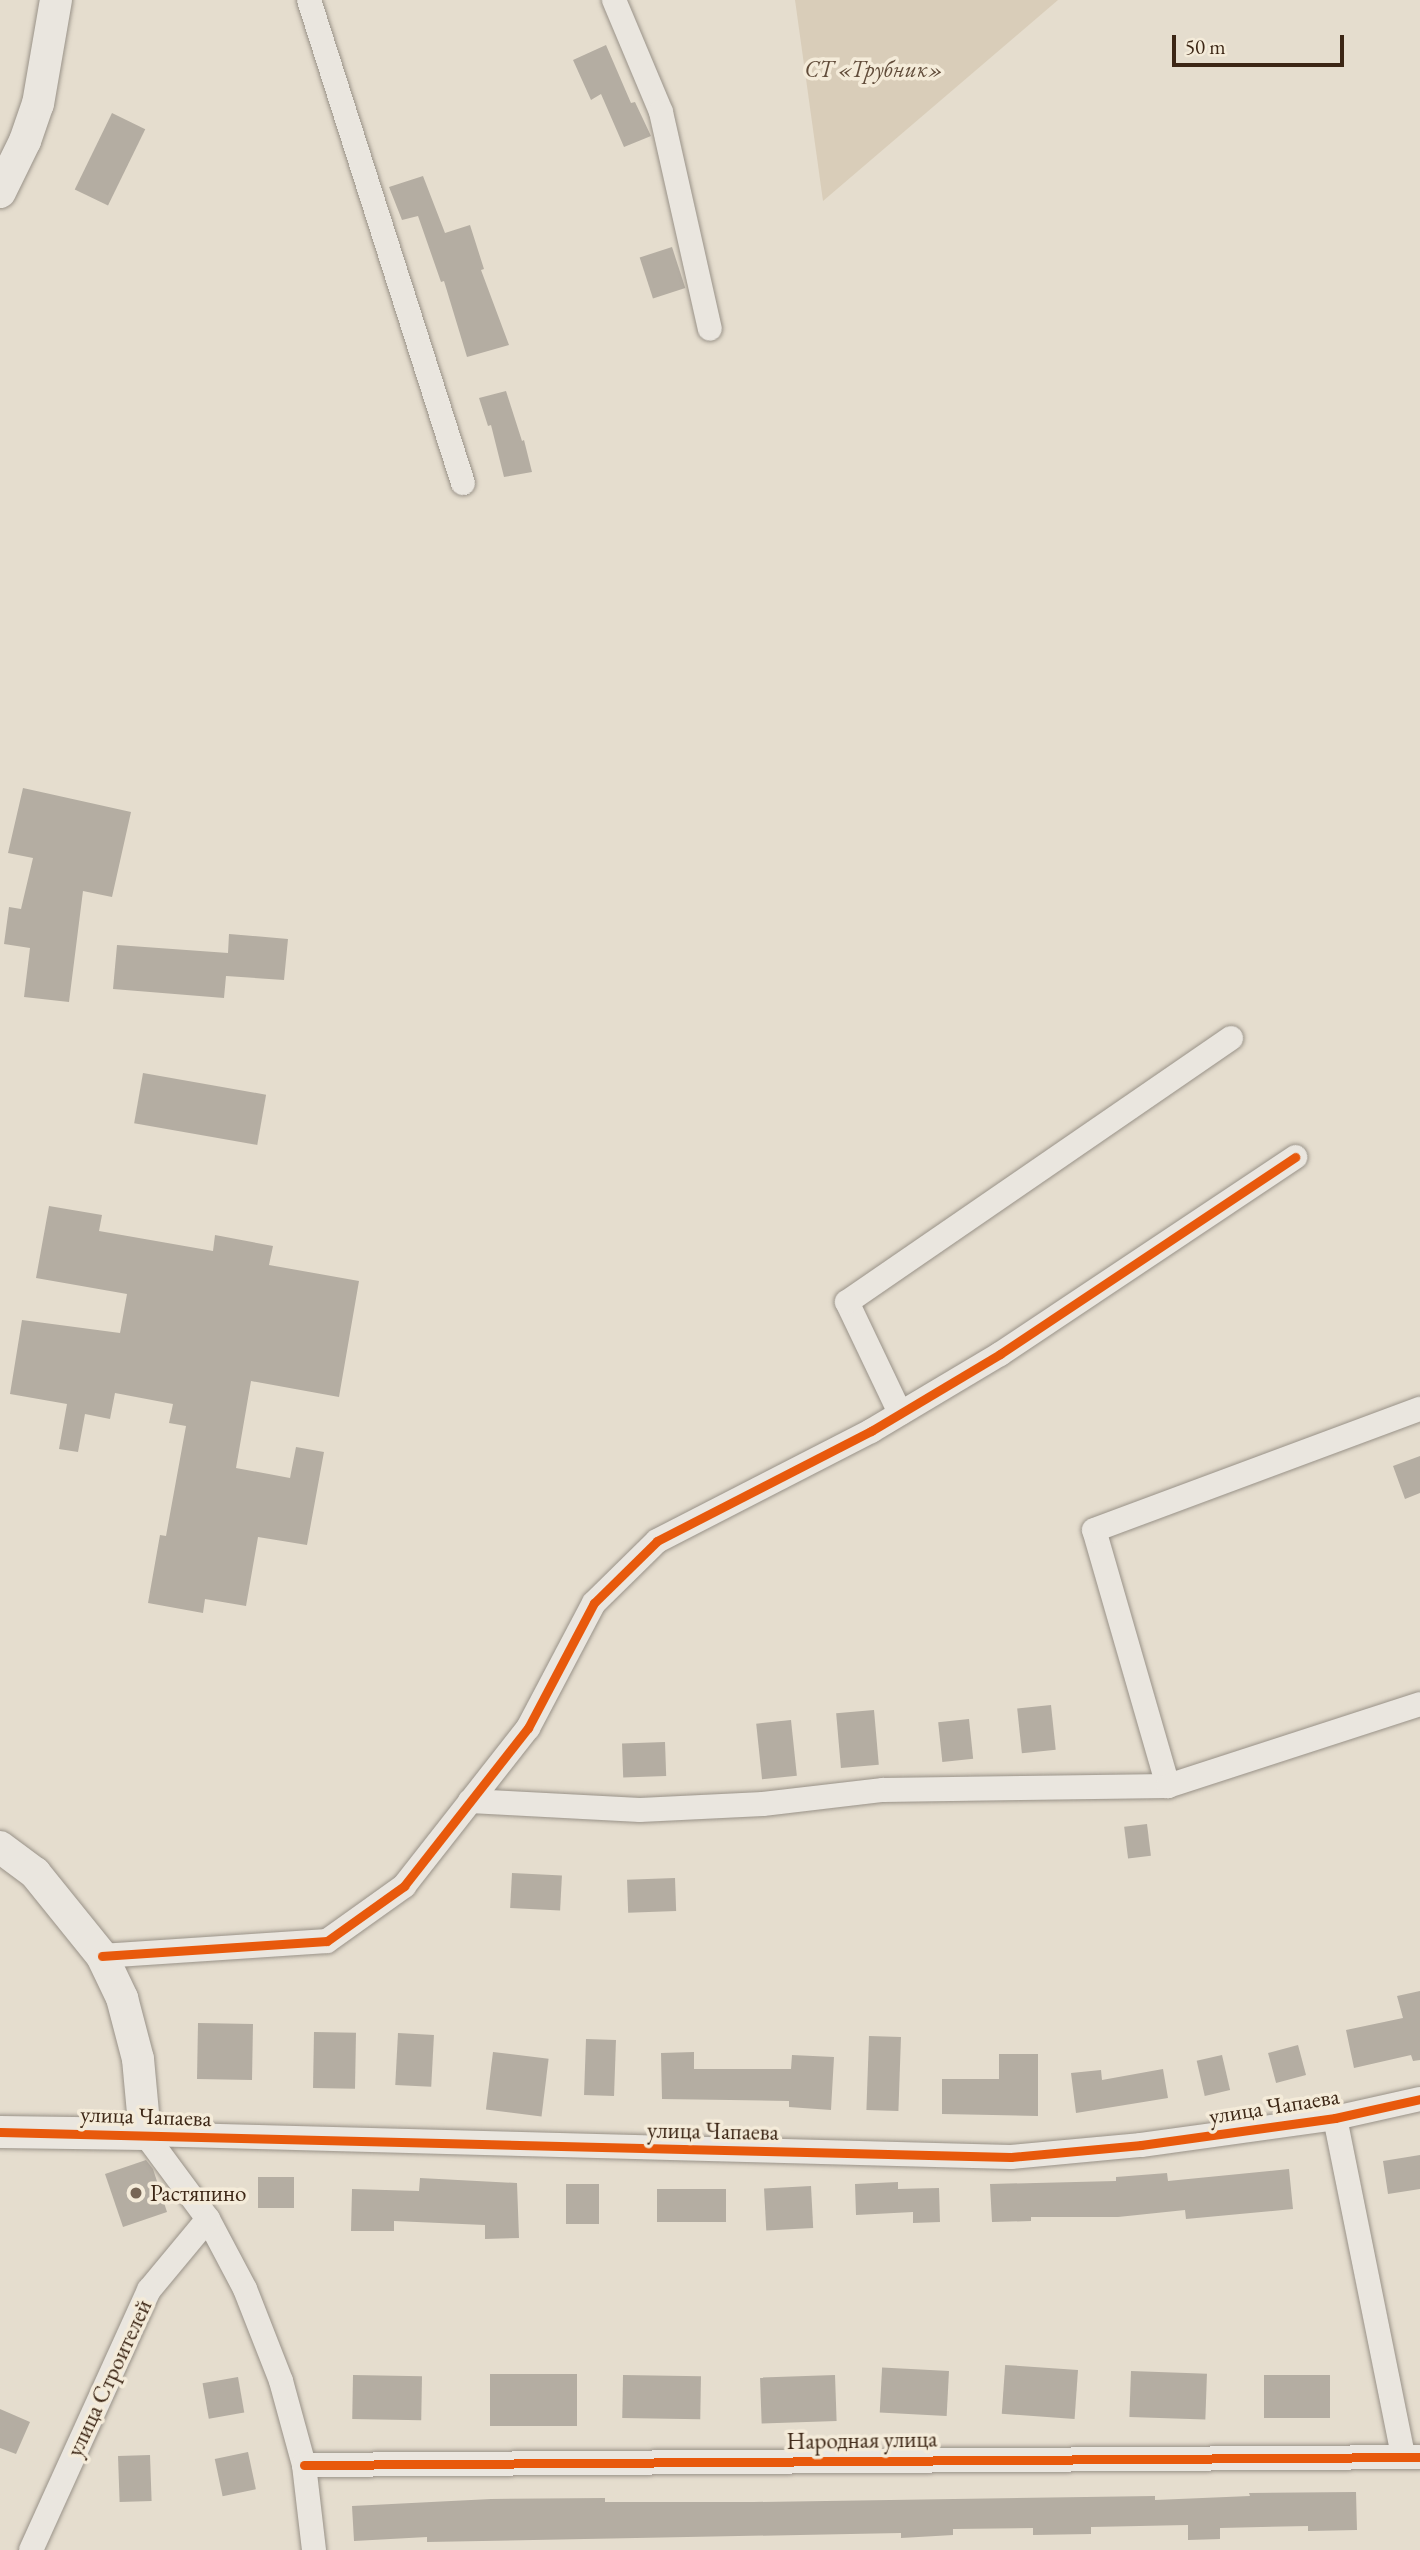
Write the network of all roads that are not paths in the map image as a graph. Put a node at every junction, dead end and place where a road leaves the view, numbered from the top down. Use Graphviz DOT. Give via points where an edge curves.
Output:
graph roads {
  1 [pos="56,0"];
  2 [pos="309,0"];
  3 [pos="614,0"];
  4 [pos="0,192"];
  5 [pos="710,329"];
  6 [pos="463,483"];
  7 [pos="1231,1038"];
  8 [pos="1295,1157"];
  9 [pos="1420,1409"];
  10 [pos="900,1413"];
  11 [pos="1420,1704"];
  12 [pos="1168,1786"];
  13 [pos="470,1801"];
  14 [pos="0,1847"];
  15 [pos="102,1956"];
  16 [pos="1420,2099"];
  17 [pos="1335,2118"];
  18 [pos="0,2132"];
  19 [pos="145,2134"];
  20 [pos="208,2219"];
  21 [pos="1411,2457"];
  22 [pos="304,2465"];
  23 [pos="31,2550"];
  24 [pos="314,2550"];
  1 -- 4 [label="street" via="38,104"];
  2 -- 6 [label="street"];
  3 -- 5 [label="street" via="661,112"];
  7 -- 10 [label="street" via="847,1302"];
  8 -- 10 [label="street" via="1000,1354"];
  9 -- 12 [label="street" via="1094,1530"];
  10 -- 13 [label="street" via="657,1541 594,1603 528,1728"];
  11 -- 12 [label="street"];
  12 -- 13 [label="street" via="883,1790 763,1804 640,1810"];
  13 -- 15 [label="street" via="404,1886 327,1941"];
  14 -- 15 [label="street" via="35,1874"];
  15 -- 19 [label="street" via="122,1998 138,2059"];
  16 -- 17 [label="street, улица Чапаева"];
  17 -- 19 [label="street, улица Чапаева" via="1141,2145 1011,2157"];
  17 -- 21 [label="street"];
  18 -- 19 [label="street, улица Чапаева"];
  19 -- 20 [label="street"];
  20 -- 22 [label="street" via="245,2289 277,2369"];
  20 -- 23 [label="street, улица Строителей" via="149,2290"];
  21 -- 22 [label="street, Народная улица"];
  22 -- 24 [label="street"];
}
